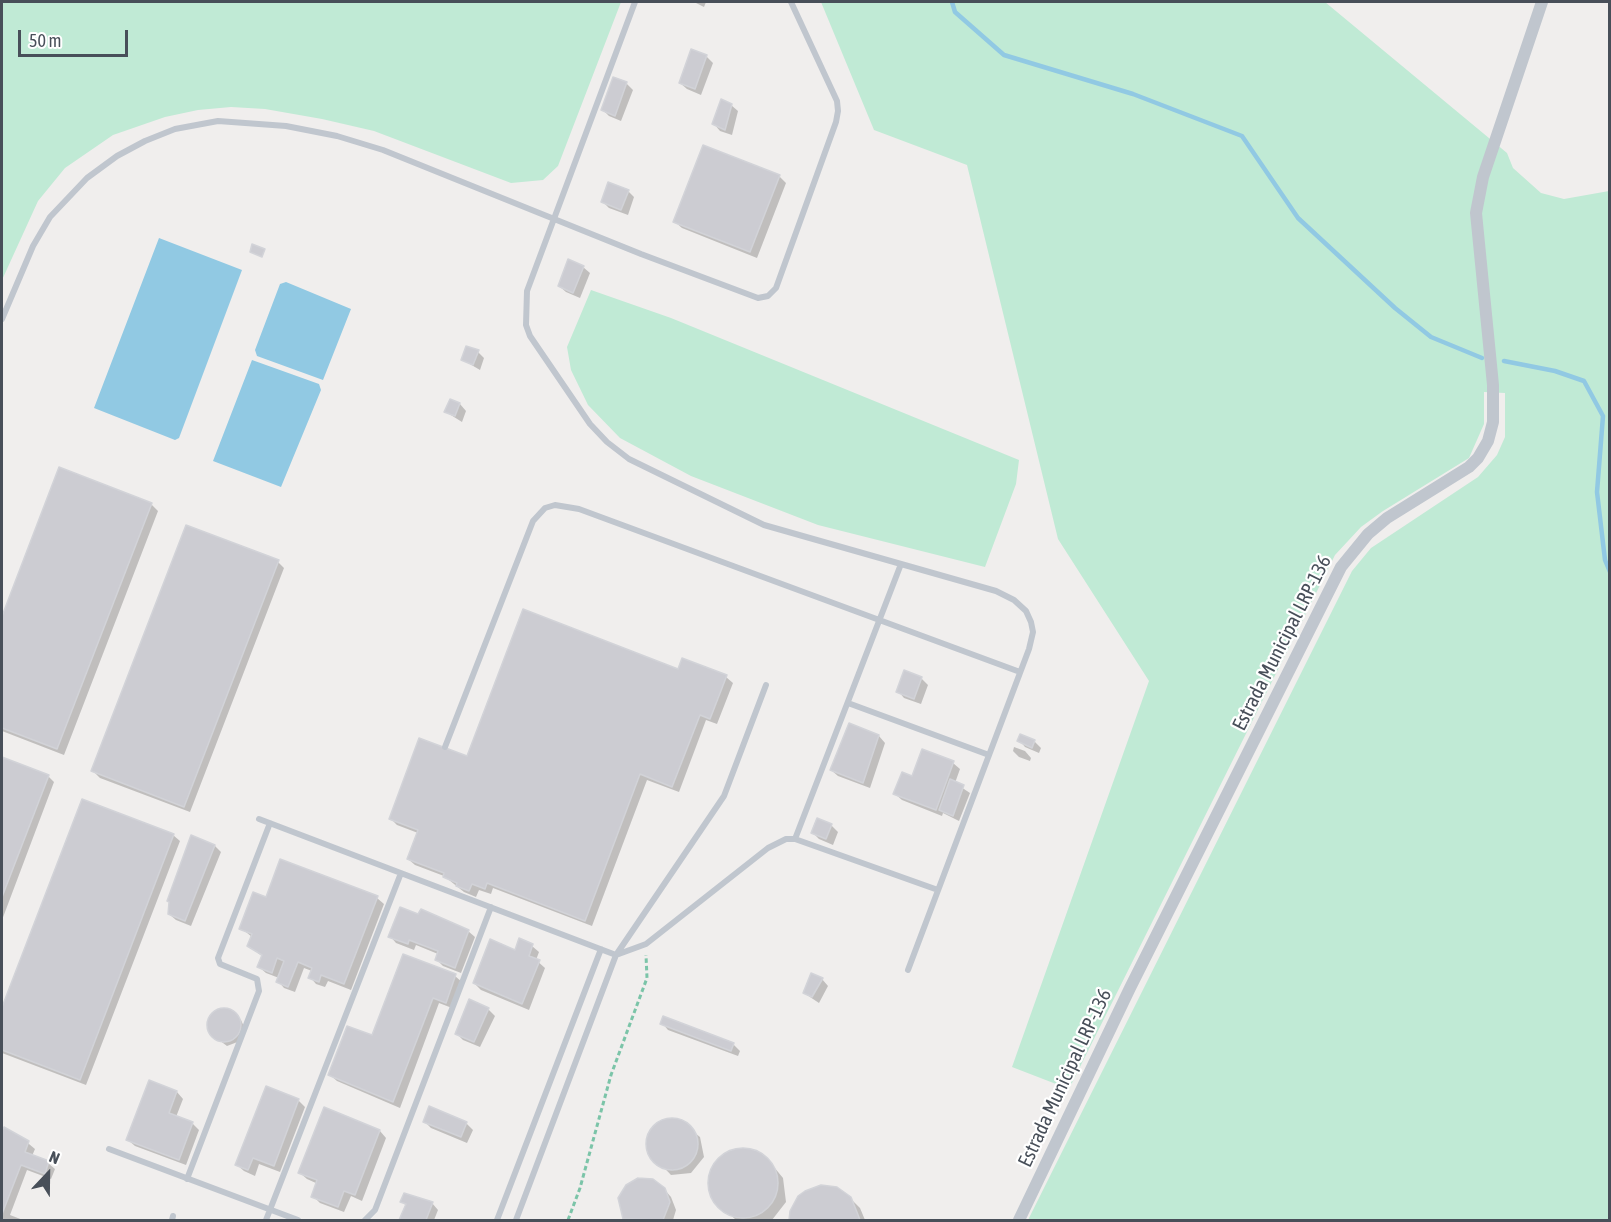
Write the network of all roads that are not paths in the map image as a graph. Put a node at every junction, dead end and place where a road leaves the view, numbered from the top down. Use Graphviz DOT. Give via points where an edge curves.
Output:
graph roads {
  1 [pos="635,2"];
  2 [pos="791,2"];
  3 [pos="1542,2"];
  4 [pos="555,220"];
  5 [pos="2,320"];
  6 [pos="901,564"];
  7 [pos="880,620"];
  8 [pos="1020,672"];
  9 [pos="766,685"];
  10 [pos="848,703"];
  11 [pos="445,747"];
  12 [pos="989,755"];
  13 [pos="259,819"];
  14 [pos="270,822"];
  15 [pos="795,839"];
  16 [pos="401,873"];
  17 [pos="938,890"];
  18 [pos="491,907"];
  19 [pos="601,949"];
  20 [pos="616,955"];
  21 [pos="908,970"];
  22 [pos="109,1149"];
  23 [pos="188,1179"];
  24 [pos="270,1210"];
  25 [pos="266,1221"];
  26 [pos="298,1221"];
  27 [pos="365,1221"];
  28 [pos="497,1221"];
  29 [pos="516,1221"];
  30 [pos="1019,1221"];
  1 -- 4 [label="lane"];
  2 -- 4 [label="lane" via="837,101 838,111 776,288 768,297 758,298"];
  3 -- 30 [label="street, Estrada Municipal LRP-136" via="1483,177 1476,213 1493,385 1493,422 1488,441 1469,467 1368,534 1341,567 1130,988"];
  4 -- 5 [label="lane" via="383,150 337,136 252,122 219,121 175,129 117,156 87,178 50,217 33,246"];
  4 -- 6 [label="lane" via="527,291 526,325 580,410 606,442 629,459 750,519"];
  6 -- 7 [label="lane"];
  6 -- 8 [label="lane" via="986,587 1014,600 1026,611 1033,632"];
  7 -- 8 [label="lane"];
  7 -- 10 [label="lane"];
  7 -- 11 [label="lane" via="579,509 549,506 533,521"];
  8 -- 12 [label="lane"];
  9 -- 20 [label="lane" via="724,796"];
  10 -- 12 [label="lane"];
  10 -- 15 [label="lane"];
  12 -- 17 [label="lane"];
  13 -- 14 [label="lane"];
  14 -- 16 [label="lane"];
  14 -- 23 [label="lane" via="218,958 220,964 257,979 259,991"];
  15 -- 17 [label="lane"];
  15 -- 20 [label="lane" via="768,848 646,944"];
  16 -- 18 [label="lane"];
  16 -- 24 [label="lane"];
  17 -- 21 [label="lane"];
  18 -- 19 [label="lane"];
  18 -- 27 [label="lane" via="375,1210"];
  19 -- 20 [label="lane"];
  19 -- 28 [label="lane"];
  20 -- 29 [label="lane"];
  22 -- 23 [label="lane"];
  23 -- 24 [label="lane"];
  24 -- 25 [label="lane"];
  24 -- 26 [label="lane"];
}
